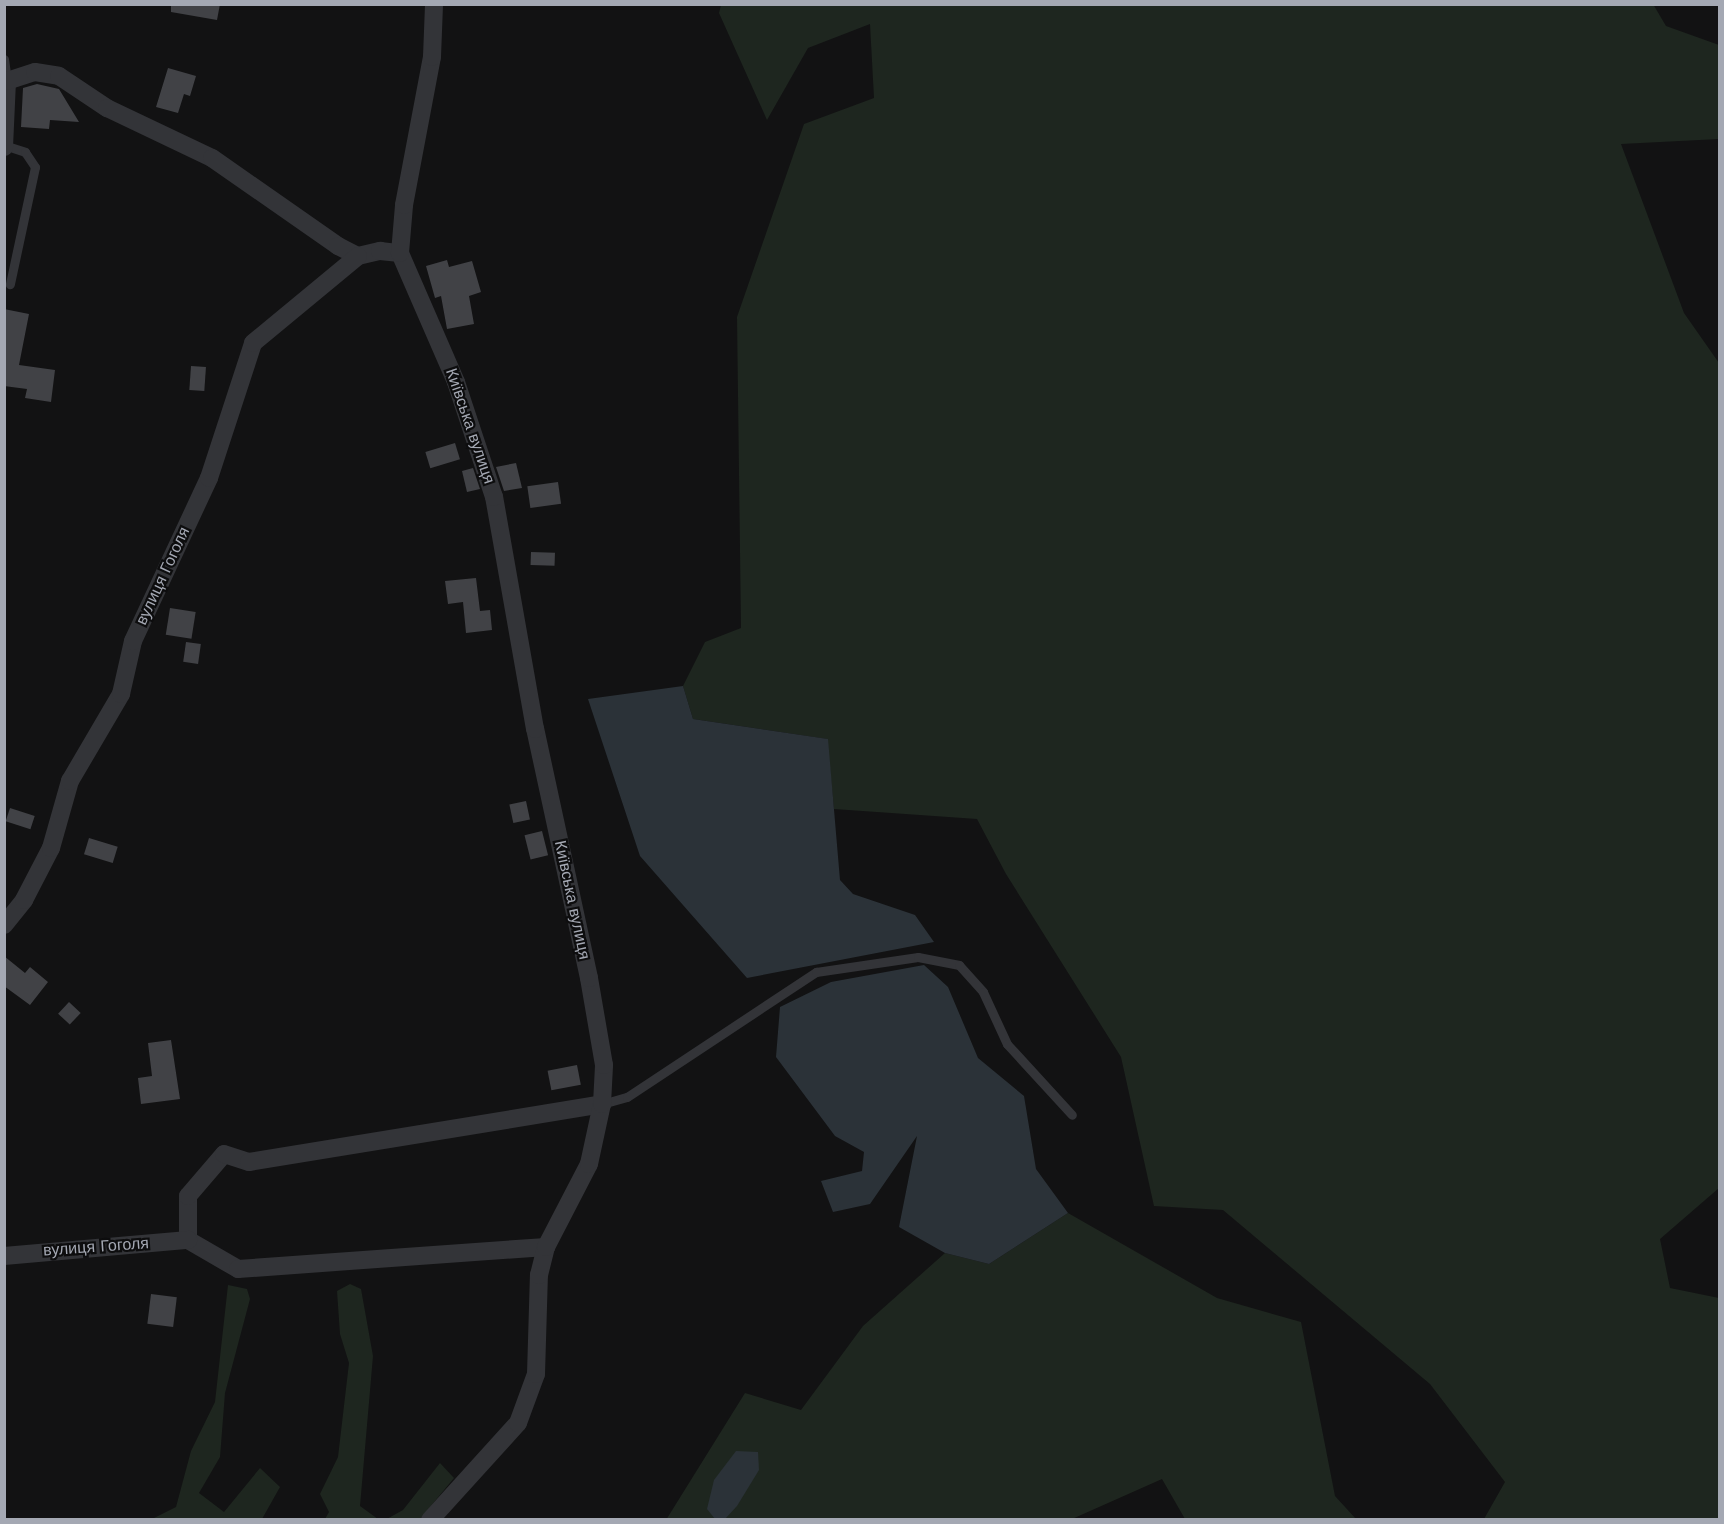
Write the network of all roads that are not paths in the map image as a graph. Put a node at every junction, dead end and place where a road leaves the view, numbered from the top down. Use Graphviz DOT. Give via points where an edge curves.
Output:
graph roads {
  1 [pos="434,4"];
  2 [pos="4,59"];
  3 [pos="7,81"];
  4 [pos="6,146"];
  5 [pos="400,252"];
  6 [pos="358,256"];
  7 [pos="10,284"];
  8 [pos="4,925"];
  9 [pos="602,1104"];
  10 [pos="1072,1115"];
  11 [pos="188,1240"];
  12 [pos="546,1247"];
  13 [pos="4,1256"];
  14 [pos="430,1520"];
  1 -- 5 [label="street, Київська вулиця" via="432,57 404,205"];
  2 -- 3 [label="lane"];
  3 -- 4 [label="street"];
  3 -- 6 [label="street" via="35,72 59,76 108,108 212,158 292,217"];
  4 -- 7 [label="lane" via="25,152 35,167"];
  5 -- 6 [label="street"];
  5 -- 9 [label="street, Київська вулиця" via="456,382 494,496 535,729 589,978 604,1065"];
  6 -- 8 [label="street, вулиця Гоголя" via="253,343 209,478 133,641 121,694 70,781 51,848 24,900"];
  9 -- 10 [label="lane" via="627,1097 816,972 918,957 959,965 983,992 1007,1044"];
  9 -- 11 [label="street" via="249,1162 224,1154 188,1196"];
  9 -- 12 [label="street, Київська вулиця" via="589,1164"];
  11 -- 12 [label="street" via="238,1269"];
  11 -- 13 [label="street, вулиця Гоголя"];
  12 -- 14 [label="street, Київська вулиця" via="539,1275 536,1374 518,1423"];
}
